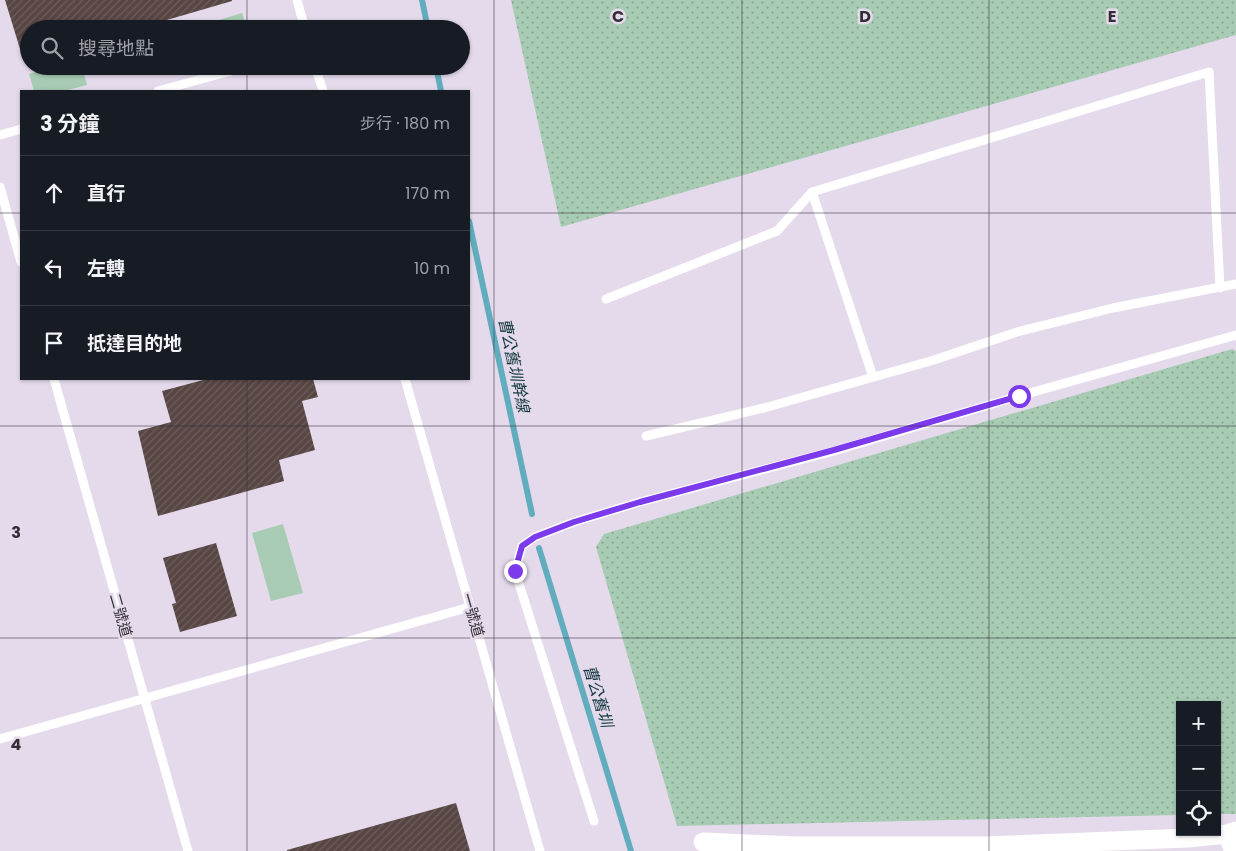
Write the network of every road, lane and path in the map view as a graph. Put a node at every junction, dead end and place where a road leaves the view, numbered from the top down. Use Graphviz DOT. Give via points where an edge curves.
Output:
graph roads {
  1 [pos="296,0"];
  2 [pos="302,20"];
  3 [pos="216,75"];
  4 [pos="319,75"];
  5 [pos="162,90"];
  6 [pos="323,90"];
  7 [pos="20,129"];
  8 [pos="0,135"];
  9 [pos="0,187"];
  10 [pos="812,192"];
  11 [pos="20,258"];
  12 [pos="1236,284"];
  13 [pos="1220,288"];
  14 [pos="606,299"];
  15 [pos="1236,335"];
  16 [pos="873,377"];
  17 [pos="54,380"];
  18 [pos="405,380"];
  19 [pos="646,436"];
  20 [pos="470,607"];
  21 [pos="145,698"];
  22 [pos="0,739"];
  23 [pos="594,821"];
  24 [pos="1232,839"];
  25 [pos="703,842"];
  26 [pos="861,849"];
  27 [pos="188,851"];
  28 [pos="540,851"];
  1 -- 2 [label="lane"];
  3 -- 5 [label="lane"];
  4 -- 6 [label="lane"];
  7 -- 8 [label="lane"];
  9 -- 11 [label="lane"];
  10 -- 13 [label="lane" via="1209,72"];
  10 -- 14 [label="lane" via="777,231"];
  10 -- 16 [label="lane"];
  12 -- 13 [label="lane"];
  13 -- 16 [label="lane" via="1113,308 1018,332"];
  15 -- 23 [label="lane" via="640,502 574,522 535,537 522,546 515,571"];
  16 -- 19 [label="lane" via="764,408"];
  17 -- 21 [label="lane, 二號道"];
  18 -- 20 [label="lane, 一號道"];
  20 -- 21 [label="lane"];
  20 -- 28 [label="lane, 一號道"];
  21 -- 22 [label="lane"];
  21 -- 27 [label="lane, 二號道"];
  24 -- 26 [label="street"];
  25 -- 26 [label="street"];
}
